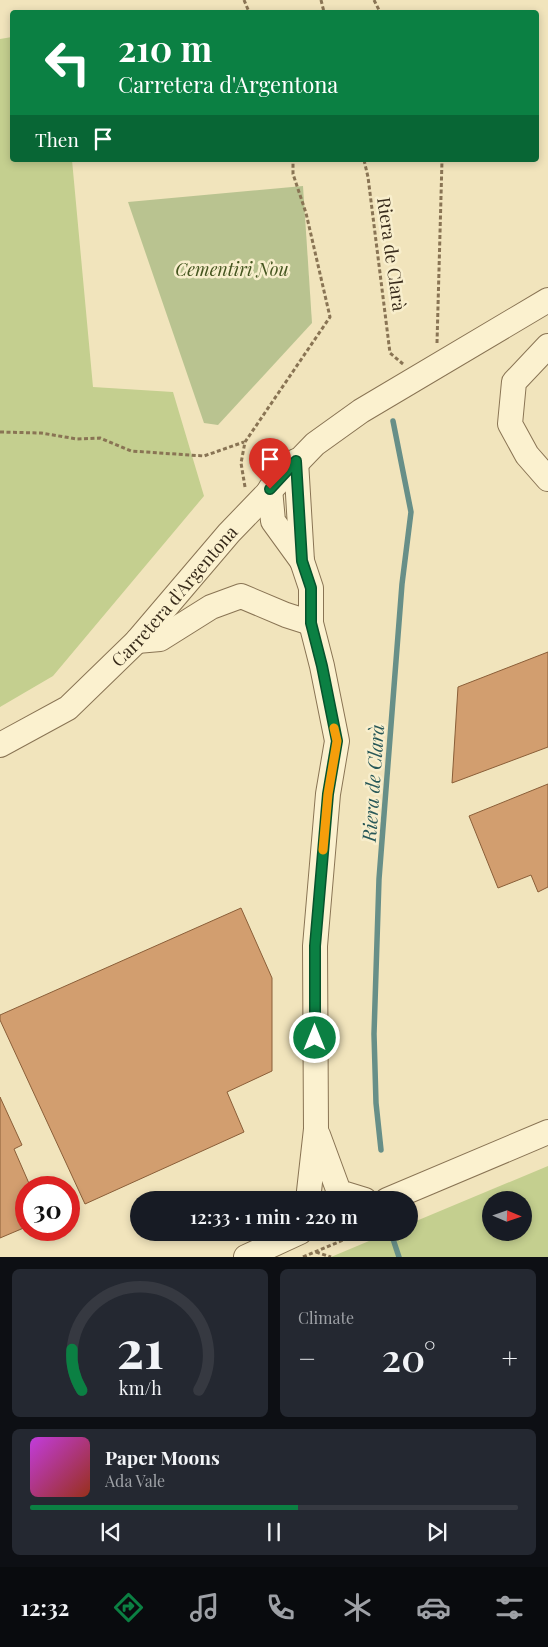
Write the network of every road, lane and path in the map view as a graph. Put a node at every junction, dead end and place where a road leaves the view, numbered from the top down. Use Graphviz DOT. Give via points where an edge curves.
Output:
graph roads {
  1 [pos="293,162"];
  2 [pos="364,162"];
  3 [pos="442,162"];
  4 [pos="548,300"];
  5 [pos="548,346"];
  6 [pos="390,353"];
  7 [pos="436,366"];
  8 [pos="0,432"];
  9 [pos="245,442"];
  10 [pos="296,461"];
  11 [pos="548,480"];
  12 [pos="270,489"];
  13 [pos="249,512"];
  14 [pos="302,561"];
  15 [pos="311,623"];
  16 [pos="137,641"];
  17 [pos="0,746"];
  18 [pos="316,1129"];
  19 [pos="548,1132"];
  20 [pos="309,1191"];
  21 [pos="339,1191"];
  22 [pos="408,1191"];
  23 [pos="279,1241"];
  24 [pos="341,1241"];
  25 [pos="246,1257"];
  26 [pos="303,1257"];
  1 -- 9 [label="path" via="293,174 306,213 330,317"];
  2 -- 6 [label="path, Riera de Clarà"];
  3 -- 7 [label="path"];
  4 -- 7 [label="street"];
  5 -- 11 [label="street" via="514,382 510,424 527,455"];
  7 -- 10 [label="street, Carretera d'Argentona" via="361,411"];
  8 -- 9 [label="path" via="100,438 131,451 204,456"];
  9 -- 13 [label="path" via="241,463"];
  10 -- 12 [label="street, Carretera d'Argentona"];
  10 -- 14 [label="street"];
  12 -- 13 [label="street, Carretera d'Argentona"];
  12 -- 14 [label="street" via="272,521"];
  13 -- 16 [label="street, Carretera d'Argentona"];
  14 -- 15 [label="street" via="311,588"];
  15 -- 16 [label="street" via="241,596 211,607 160,639"];
  15 -- 18 [label="street" via="337,741 328,794 315,946"];
  16 -- 17 [label="street, Carretera d'Argentona" via="68,708"];
  18 -- 20 [label="street"];
  18 -- 21 [label="street"];
  19 -- 22 [label="street"];
  23 -- 25 [label="street"];
  24 -- 26 [label="path"];
}
